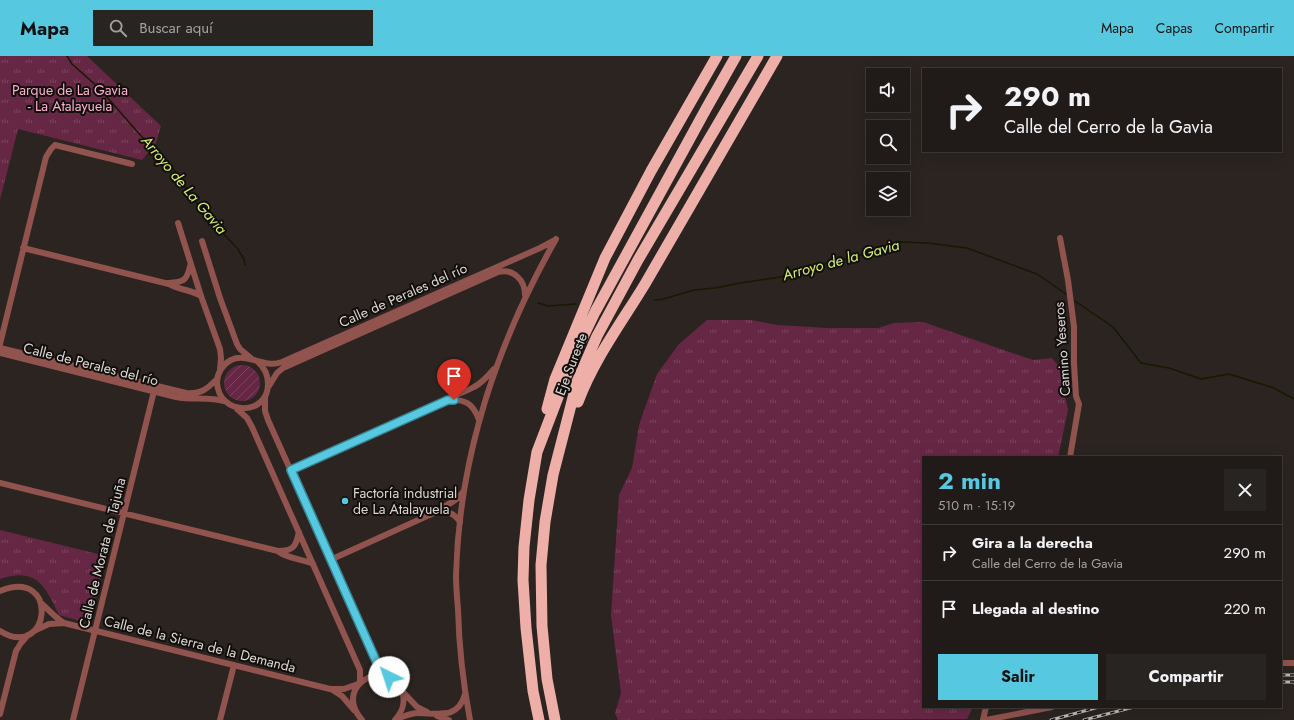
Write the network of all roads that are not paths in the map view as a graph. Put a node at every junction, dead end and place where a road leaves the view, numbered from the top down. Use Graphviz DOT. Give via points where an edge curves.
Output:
graph roads {
  1 [pos="717,56"];
  2 [pos="736,56"];
  3 [pos="758,56"];
  4 [pos="777,56"];
  5 [pos="132,164"];
  6 [pos="178,222"];
  7 [pos="1060,238"];
  8 [pos="202,241"];
  9 [pos="23,248"];
  10 [pos="190,265"];
  11 [pos="168,284"];
  12 [pos="201,296"];
  13 [pos="525,296"];
  14 [pos="0,344"];
  15 [pos="0,348"];
  16 [pos="0,353"];
  17 [pos="256,361"];
  18 [pos="496,367"];
  19 [pos="220,371"];
  20 [pos="217,379"];
  21 [pos="268,387"];
  22 [pos="154,392"];
  23 [pos="265,397"];
  24 [pos="448,400"];
  25 [pos="225,401"];
  26 [pos="234,407"];
  27 [pos="479,420"];
  28 [pos="537,452"];
  29 [pos="559,453"];
  30 [pos="1070,456"];
  31 [pos="291,470"];
  32 [pos="0,483"];
  33 [pos="465,489"];
  34 [pos="436,512"];
  35 [pos="124,513"];
  36 [pos="460,522"];
  37 [pos="299,532"];
  38 [pos="278,551"];
  39 [pos="330,560"];
  40 [pos="313,564"];
  41 [pos="1,591"];
  42 [pos="41,603"];
  43 [pos="64,623"];
  44 [pos="36,630"];
  45 [pos="95,630"];
  46 [pos="0,631"];
  47 [pos="28,635"];
  48 [pos="1282,663"];
  49 [pos="1294,663"];
  50 [pos="234,665"];
  51 [pos="389,677"];
  52 [pos="359,684"];
  53 [pos="330,689"];
  54 [pos="402,690"];
  55 [pos="465,692"];
  56 [pos="986,708"];
  57 [pos="1047,708"];
  58 [pos="356,712"];
  59 [pos="0,714"];
  60 [pos="430,714"];
  61 [pos="74,720"];
  62 [pos="220,720"];
  63 [pos="362,720"];
  64 [pos="396,720"];
  65 [pos="448,720"];
  66 [pos="470,720"];
  67 [pos="539,720"];
  68 [pos="555,720"];
  69 [pos="985,720"];
  1 -- 28 [label="highway" via="605,258 556,379 543,421"];
  2 -- 28 [label="highway, Eje Sureste" via="595,312 573,358"];
  3 -- 29 [label="highway, Eje Sureste" via="638,260 597,336 577,382"];
  4 -- 29 [label="highway" via="597,362 583,390"];
  5 -- 9 [label="street" via="55,145 46,156"];
  6 -- 10 [label="street"];
  7 -- 30 [label="street, Camino Yeseros" via="1074,327 1076,396 1079,404"];
  8 -- 17 [label="street" via="237,344"];
  9 -- 11 [label="street"];
  9 -- 14 [label="street"];
  10 -- 11 [label="street" via="186,279"];
  10 -- 12 [label="street"];
  11 -- 12 [label="street"];
  12 -- 19 [label="street" via="220,349"];
  13 -- 17 [label="street, Calle de Perales del río" via="556,239 287,360 274,364"];
  13 -- 18 [label="street"];
  13 -- 21 [label="street, Calle de Perales del río" via="525,289 519,277 507,271 498,272 283,368"];
  15 -- 20 [label="street, Calle de Perales del río" via="186,393 200,393"];
  16 -- 22 [label="street, Calle de Perales del río"];
  17 -- 19 [label="street" via="246,358 233,359"];
  17 -- 21 [label="street" via="266,373"];
  18 -- 24 [label="street" via="478,385"];
  18 -- 27 [label="street"];
  19 -- 20 [label="street"];
  20 -- 25 [label="street" via="219,391"];
  21 -- 23 [label="street"];
  22 -- 25 [label="street, Calle de Perales del río" via="183,398 215,398"];
  22 -- 35 [label="street, Calle de Morata de Tajuña"];
  23 -- 26 [label="street" via="254,406"];
  23 -- 31 [label="street" via="267,416"];
  24 -- 27 [label="street" via="462,400 469,404"];
  24 -- 31 [label="street"];
  25 -- 26 [label="street"];
  26 -- 37 [label="street" via="247,418 252,427"];
  27 -- 33 [label="street"];
  28 -- 67 [label="highway, Eje Sureste" via="524,547 524,580 526,628"];
  29 -- 68 [label="highway, Eje Sureste" via="545,522 541,565 542,626 547,679"];
  31 -- 39 [label="street"];
  32 -- 35 [label="street"];
  33 -- 34 [label="street" via="456,500"];
  33 -- 36 [label="street"];
  34 -- 36 [label="street" via="451,512"];
  34 -- 39 [label="street"];
  35 -- 38 [label="street"];
  35 -- 45 [label="street, Calle de Morata de Tajuña"];
  36 -- 55 [label="street" via="456,576 459,643"];
  37 -- 38 [label="street" via="292,549"];
  37 -- 40 [label="street"];
  38 -- 40 [label="street" via="283,555"];
  39 -- 51 [label="street" via="377,663"];
  40 -- 52 [label="street" via="359,667"];
  41 -- 42 [label="street, Calle de la Sierra de la Demanda" via="16,586 30,589"];
  42 -- 43 [label="street, Calle de la Sierra de la Demanda"];
  42 -- 44 [label="street" via="42,618"];
  43 -- 44 [label="street, Calle de la Sierra de la Demanda" via="49,624"];
  43 -- 45 [label="street, Calle de la Sierra de la Demanda"];
  44 -- 47 [label="street, Calle de la Sierra de la Demanda"];
  45 -- 50 [label="street, Calle de la Sierra de la Demanda"];
  45 -- 61 [label="street, Calle de Morata de Tajuña"];
  46 -- 47 [label="street" via="12,636"];
  47 -- 59 [label="street" via="16,651"];
  48 -- 49 [label="street"];
  50 -- 53 [label="street, Calle de la Sierra de la Demanda"];
  50 -- 62 [label="street"];
  51 -- 52 [label="street, Calle de la Sierra de la Demanda" via="370,676"];
  51 -- 54 [label="street"];
  52 -- 53 [label="street, Calle de la Sierra de la Demanda" via="344,689"];
  52 -- 58 [label="street" via="353,697"];
  53 -- 58 [label="street, Calle de la Sierra de la Demanda" via="342,696"];
  54 -- 60 [label="street" via="417,707"];
  54 -- 64 [label="street" via="403,707"];
  55 -- 60 [label="street" via="461,704 455,711 445,715"];
  55 -- 66 [label="street"];
  56 -- 69 [label="street"];
  57 -- 69 [label="street"];
  58 -- 63 [label="street, Calle de la Sierra de la Demanda"];
  60 -- 64 [label="street" via="411,714"];
  60 -- 65 [label="street"];
}
